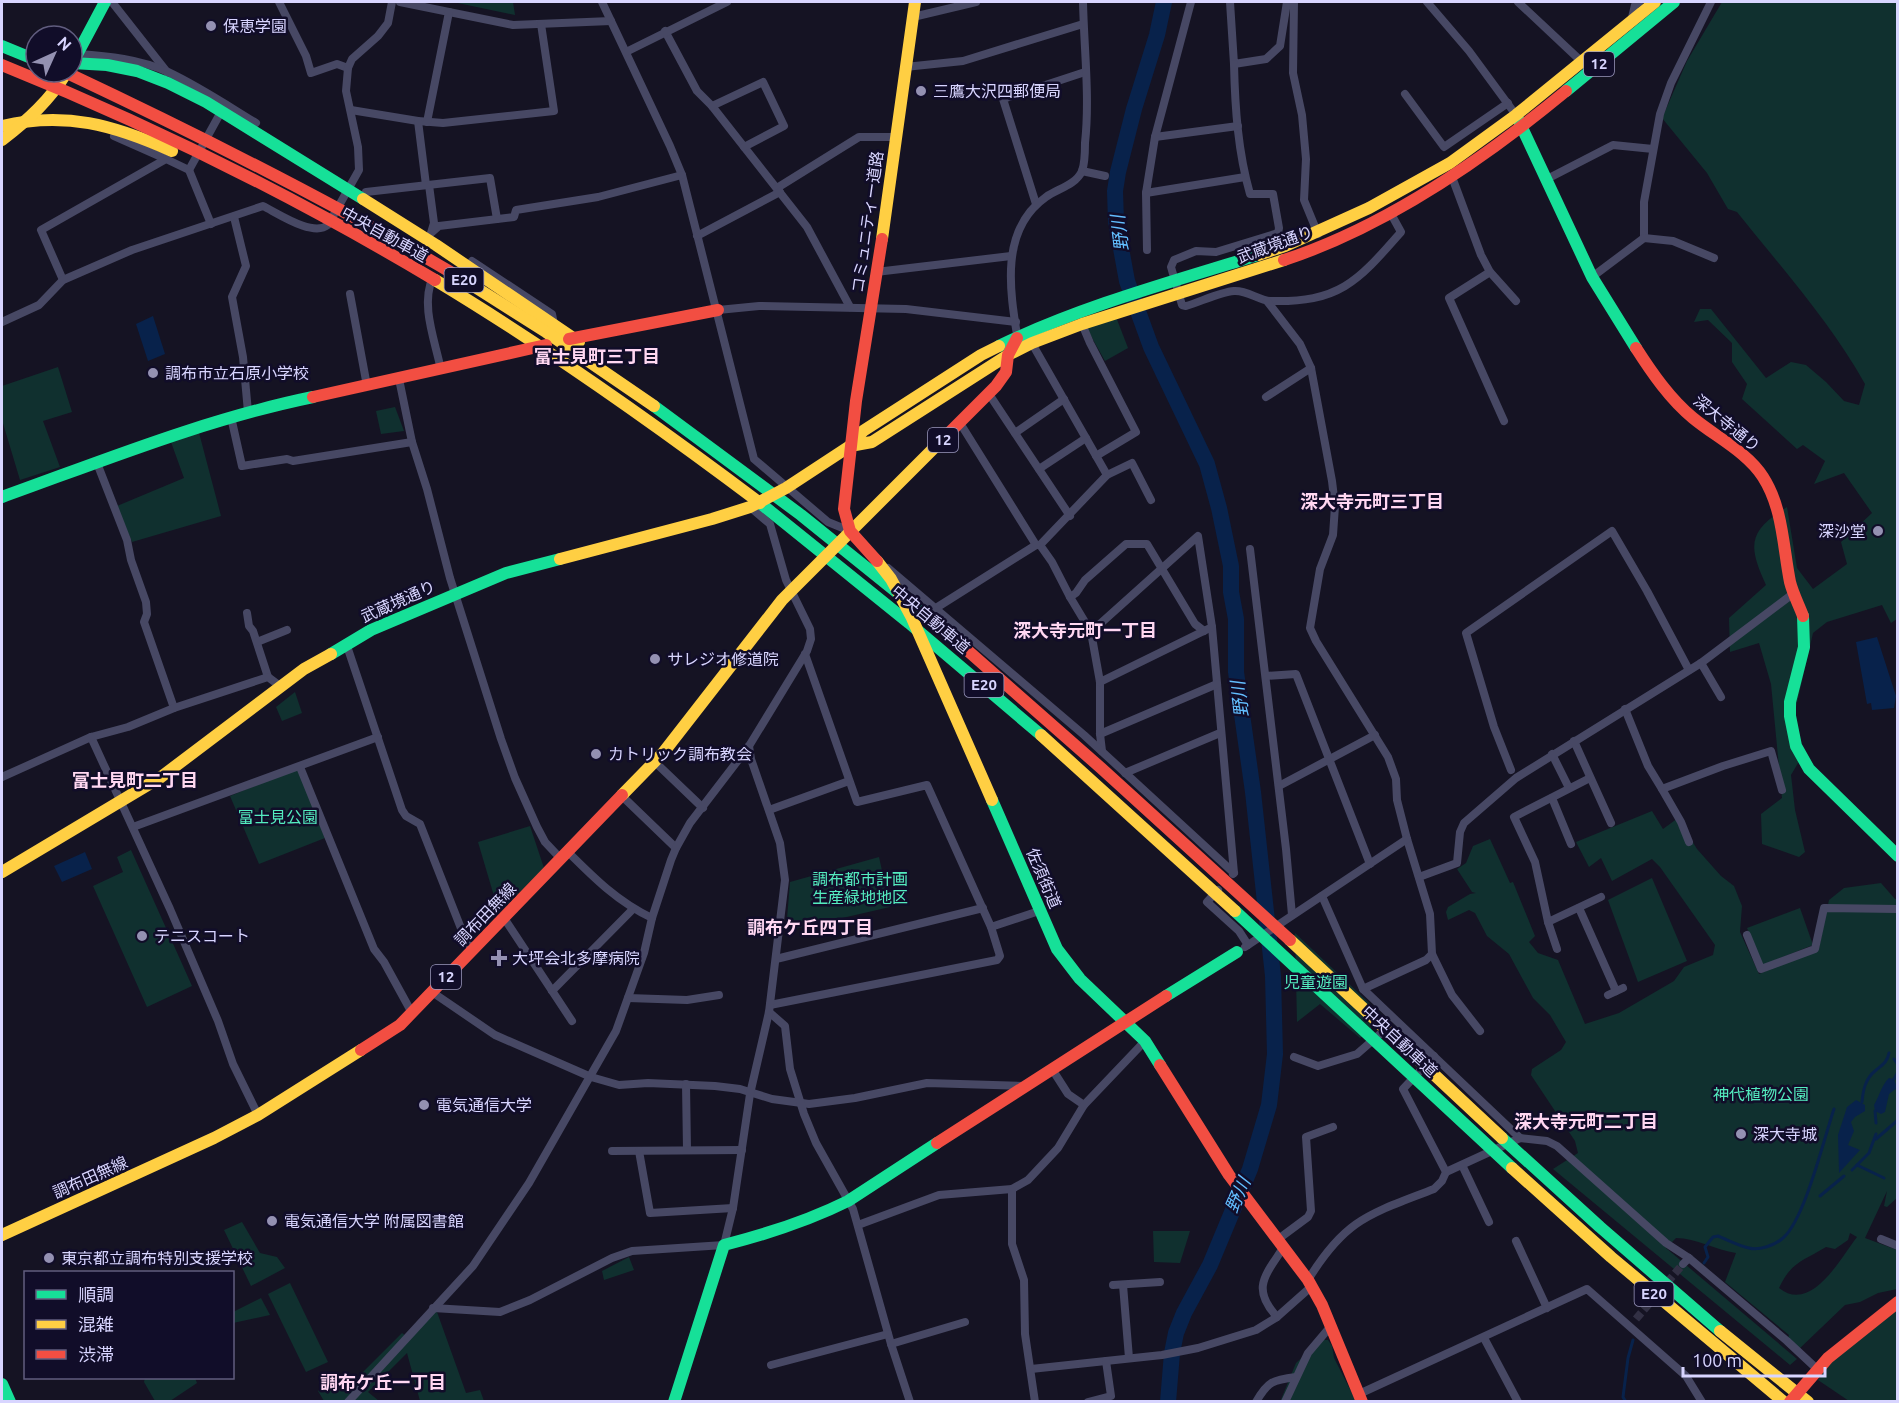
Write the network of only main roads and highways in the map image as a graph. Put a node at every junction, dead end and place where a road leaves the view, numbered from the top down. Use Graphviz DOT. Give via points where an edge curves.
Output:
graph roads {
  1 [pos="105,2"];
  2 [pos="915,2"];
  3 [pos="1655,2"];
  4 [pos="1674,2"];
  5 [pos="84,41"];
  6 [pos="2,46"];
  7 [pos="24,55"];
  8 [pos="84,62"];
  9 [pos="2,65"];
  10 [pos="24,72"];
  11 [pos="2,78"];
  12 [pos="84,81"];
  13 [pos="58,84"];
  14 [pos="1516,115"];
  15 [pos="2,126"];
  16 [pos="1523,127"];
  17 [pos="2,140"];
  18 [pos="1428,191"];
  19 [pos="1396,195"];
  20 [pos="1320,239"];
  21 [pos="367,243"];
  22 [pos="1176,288"];
  23 [pos="717,310"];
  24 [pos="1021,344"];
  25 [pos="850,446"];
  26 [pos="2,497"];
  27 [pos="850,531"];
  28 [pos="833,538"];
  29 [pos="1898,856"];
  30 [pos="2,872"];
  31 [pos="1237,952"];
  32 [pos="1125,1021"];
  33 [pos="2,1235"];
  34 [pos="1898,1302"];
  35 [pos="2,1384"];
  36 [pos="1361,1398"];
  37 [pos="10,1401"];
  38 [pos="674,1401"];
  39 [pos="1784,1401"];
  40 [pos="1790,1401"];
  41 [pos="1808,1401"];
  1 -- 5 [label="main road"];
  2 -- 25 [label="main road, コミュニティー道路"];
  3 -- 14 [label="main road, 武蔵境通り / 12"];
  4 -- 16 [label="main road, 武蔵境通り / 12"];
  6 -- 7 [label="main road"];
  8 -- 28 [label="main road" via="153,76 283,148 497,285 625,374 735,455"];
  9 -- 21 [label="main road, 中央自動車道 / E20" via="158,134"];
  10 -- 11 [label="main road"];
  12 -- 28 [label="main road, 中央自動車道 / E20" via="281,177 460,278 629,387"];
  13 -- 17 [label="main road" via="35,114"];
  14 -- 16 [label="main road, 深大寺通り"];
  14 -- 19 [label="main road, 武蔵境通り / 12" via="1450,163"];
  15 -- 21 [label="main road" via="60,117 102,124 163,147"];
  16 -- 18 [label="main road, 武蔵境通り / 12"];
  16 -- 29 [label="main road, 深大寺通り" via="1592,277 1660,384 1693,418 1751,462 1763,477 1777,507 1791,585 1803,616 1804,647 1790,702 1796,746 1809,769"];
  18 -- 19 [label="main road" via="1423,187"];
  18 -- 20 [label="main road, 武蔵境通り / 12" via="1390,212"];
  19 -- 20 [label="main road, 武蔵境通り / 12"];
  20 -- 22 [label="main road, 武蔵境通り / 12" via="1274,249"];
  21 -- 39 [label="main road, 中央自動車道 / E20" via="575,369 759,502 874,593 1115,800 1626,1271"];
  22 -- 24 [label="main road, 武蔵境通り / 12" via="1156,301"];
  22 -- 24 [label="main road, 武蔵境通り / 12" via="1151,289 1053,321"];
  23 -- 26 [label="main road" via="248,412"];
  24 -- 25 [label="main road, 武蔵境通り / 12" via="872,442"];
  24 -- 25 [label="main road, 武蔵境通り / 12" via="981,355 863,431"];
  24 -- 27 [label="main road, 12" via="989,394"];
  25 -- 27 [label="main road, コミュニティー道路" via="844,508"];
  25 -- 30 [label="main road, 武蔵境通り / 12" via="750,507 506,573 371,630 304,669 170,770"];
  27 -- 32 [label="main road, 佐須街道" via="891,579 930,656 1057,949 1080,979"];
  27 -- 33 [label="main road, 調布田無線 / 12" via="760,627 655,762 400,1025 258,1115"];
  28 -- 41 [label="main road, 中央自動車道 / E20" via="996,674 1116,781 1564,1194"];
  31 -- 32 [label="main road"];
  32 -- 36 [label="main road, 佐須街道" via="1145,1041 1229,1175 1310,1283"];
  32 -- 38 [label="main road" via="848,1201 790,1228 724,1245"];
  34 -- 40 [label="main road" via="1817,1369"];
  35 -- 37 [label="main road"];
}
